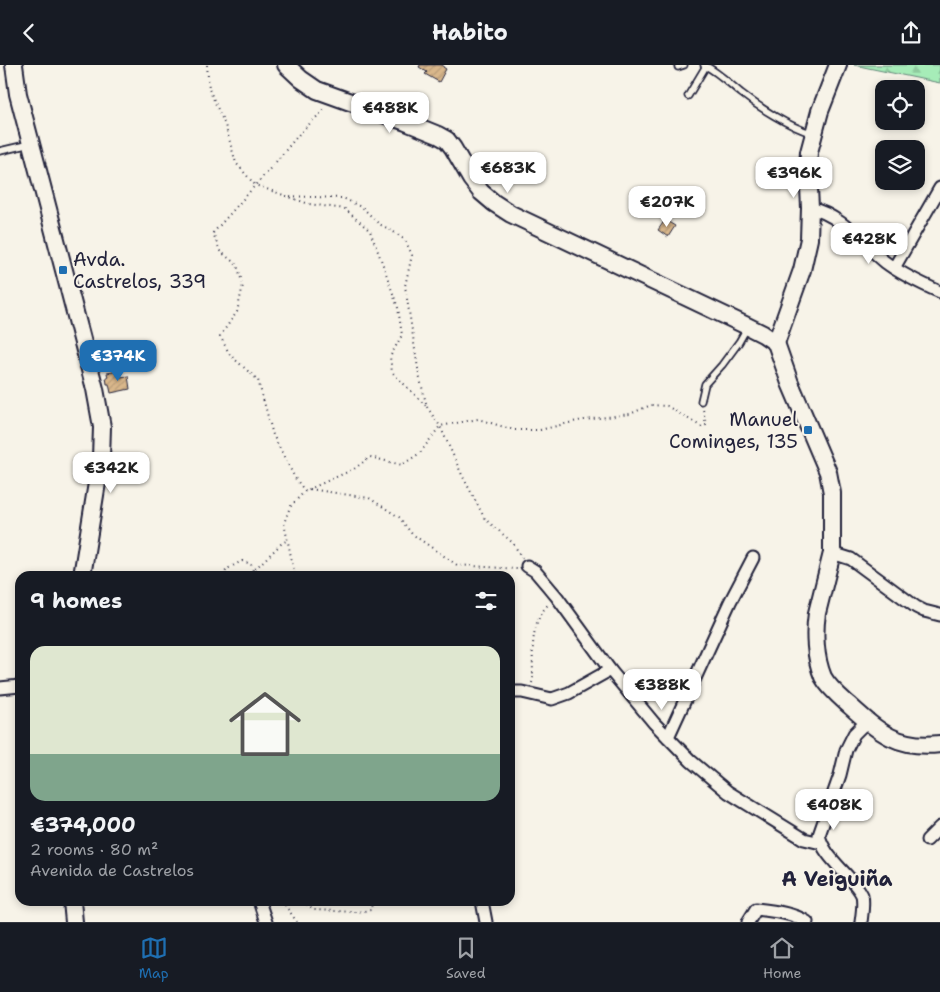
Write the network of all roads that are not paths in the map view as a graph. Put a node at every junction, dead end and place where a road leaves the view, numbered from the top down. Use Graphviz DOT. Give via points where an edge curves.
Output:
graph roads {
  1 [pos="14,65"];
  2 [pos="286,65"];
  3 [pos="838,65"];
  4 [pos="705,66"];
  5 [pos="688,96"];
  6 [pos="813,133"];
  7 [pos="31,144"];
  8 [pos="0,151"];
  9 [pos="488,186"];
  10 [pos="940,188"];
  11 [pos="494,203"];
  12 [pos="810,208"];
  13 [pos="894,268"];
  14 [pos="940,292"];
  15 [pos="748,326"];
  16 [pos="776,343"];
  17 [pos="701,401"];
  18 [pos="832,553"];
  19 [pos="753,558"];
  20 [pos="527,566"];
  21 [pos="83,571"];
  22 [pos="940,615"];
  23 [pos="610,669"];
  24 [pos="15,686"];
  25 [pos="0,688"];
  26 [pos="515,692"];
  27 [pos="867,721"];
  28 [pos="668,737"];
  29 [pos="940,744"];
  30 [pos="940,827"];
  31 [pos="927,840"];
  32 [pos="821,843"];
  33 [pos="72,906"];
  34 [pos="261,906"];
  35 [pos="483,906"];
  36 [pos="74,922"];
  37 [pos="266,922"];
  38 [pos="486,922"];
  39 [pos="748,922"];
  40 [pos="807,922"];
  41 [pos="861,922"];
  1 -- 7 [label="street"];
  2 -- 11 [label="street" via="308,85 335,98 438,135 453,148 476,186"];
  3 -- 6 [label="street"];
  4 -- 5 [label="lane"];
  4 -- 6 [label="lane" via="763,109"];
  6 -- 12 [label="street" via="808,167"];
  7 -- 8 [label="lane"];
  7 -- 21 [label="street" via="102,427 101,459"];
  9 -- 11 [label="street" via="496,199"];
  10 -- 13 [label="street"];
  11 -- 15 [label="street"];
  12 -- 13 [label="street" via="823,212 847,228"];
  12 -- 16 [label="street" via="809,239 802,270"];
  13 -- 14 [label="street"];
  15 -- 16 [label="street"];
  15 -- 17 [label="lane" via="722,365 705,383"];
  16 -- 18 [label="street" via="828,472 832,493"];
  18 -- 22 [label="street" via="851,559 916,607"];
  18 -- 27 [label="street" via="817,613 817,658 824,679"];
  19 -- 28 [label="street"];
  20 -- 23 [label="street" via="557,597"];
  23 -- 26 [label="street" via="552,699"];
  23 -- 28 [label="street"];
  24 -- 25 [label="street"];
  27 -- 29 [label="street" via="893,739 925,746"];
  27 -- 32 [label="street" via="846,750 819,835"];
  28 -- 32 [label="street" via="728,792 804,839"];
  30 -- 31 [label="street"];
  32 -- 41 [label="street" via="862,895"];
  33 -- 36 [label="street"];
  34 -- 37 [label="street"];
  35 -- 38 [label="street"];
  39 -- 40 [label="street" via="756,909"];
}
